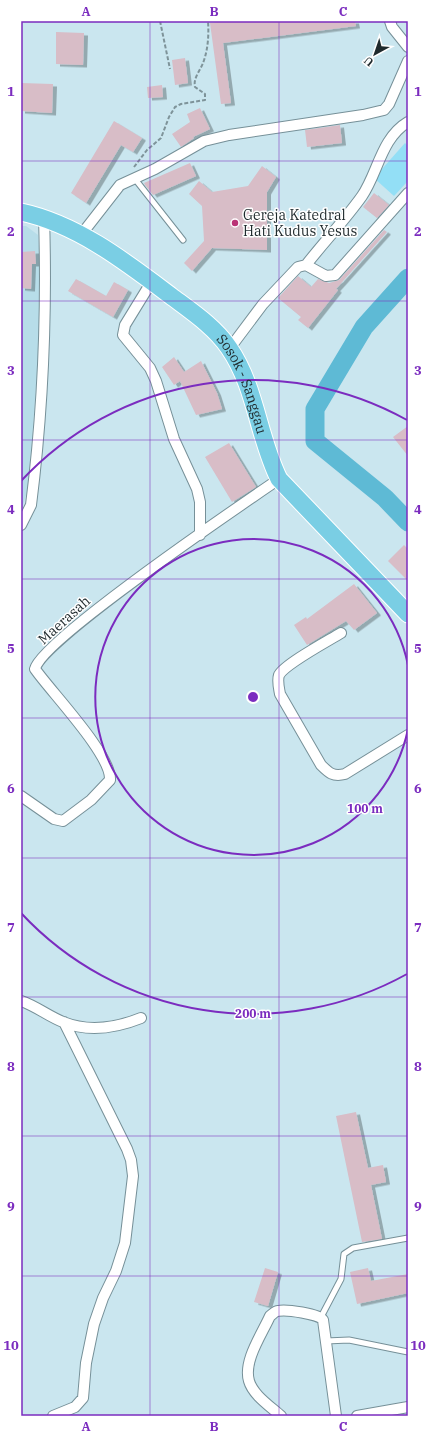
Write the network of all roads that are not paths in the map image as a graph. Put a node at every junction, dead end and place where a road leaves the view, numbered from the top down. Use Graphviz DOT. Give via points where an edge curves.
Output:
graph roads {
  1 [pos="390,21"];
  2 [pos="408,47"];
  3 [pos="408,61"];
  4 [pos="408,122"];
  5 [pos="134,174"];
  6 [pos="408,193"];
  7 [pos="21,212"];
  8 [pos="44,217"];
  9 [pos="81,235"];
  10 [pos="183,240"];
  11 [pos="306,265"];
  12 [pos="152,281"];
  13 [pos="230,348"];
  14 [pos="279,479"];
  15 [pos="21,525"];
  16 [pos="200,535"];
  17 [pos="408,614"];
  18 [pos="341,633"];
  19 [pos="408,734"];
  20 [pos="21,796"];
  21 [pos="21,1001"];
  22 [pos="141,1018"];
  23 [pos="64,1022"];
  24 [pos="408,1238"];
  25 [pos="320,1317"];
  26 [pos="326,1341"];
  27 [pos="408,1352"];
  28 [pos="408,1407"];
  29 [pos="53,1416"];
  30 [pos="281,1416"];
  31 [pos="336,1416"];
  32 [pos="357,1416"];
  1 -- 2 [label="street"];
  3 -- 5 [label="street" via="384,110 218,137"];
  4 -- 11 [label="street" via="382,153 362,196"];
  5 -- 9 [label="street" via="120,185"];
  5 -- 10 [label="lane"];
  6 -- 11 [label="street" via="335,275 326,276"];
  7 -- 8 [label="highway, Sosok - Sanggau"];
  8 -- 9 [label="highway, Sosok - Sanggau"];
  8 -- 15 [label="street" via="46,283 42,367 31,505"];
  9 -- 12 [label="highway, Sosok - Sanggau"];
  11 -- 13 [label="street" via="298,267 290,274 263,304"];
  12 -- 13 [label="highway, Sosok - Sanggau" via="194,313"];
  12 -- 16 [label="street" via="125,324 123,335 150,368 156,381 174,439 197,489 200,502"];
  13 -- 14 [label="highway, Sosok - Sanggau" via="247,385 266,451"];
  14 -- 16 [label="street, Maerasah"];
  14 -- 17 [label="highway, Sosok - Sanggau"];
  16 -- 20 [label="street, Maerasah" via="97,608 36,666 35,670 40,677 97,748 111,776 108,784 63,821 54,819"];
  18 -- 19 [label="street" via="295,662 279,676 280,694 321,765 336,776 344,774"];
  21 -- 23 [label="street"];
  22 -- 23 [label="street" via="114,1027 99,1028"];
  23 -- 29 [label="street" via="128,1149 133,1176 125,1243 94,1324 86,1363 83,1398 75,1407"];
  24 -- 25 [label="lane" via="353,1248 344,1254 341,1279"];
  25 -- 26 [label="street"];
  25 -- 30 [label="street" via="275,1312 270,1316 251,1358 249,1381 257,1394"];
  26 -- 27 [label="lane" via="349,1340"];
  26 -- 31 [label="street"];
  28 -- 32 [label="street"];
}
